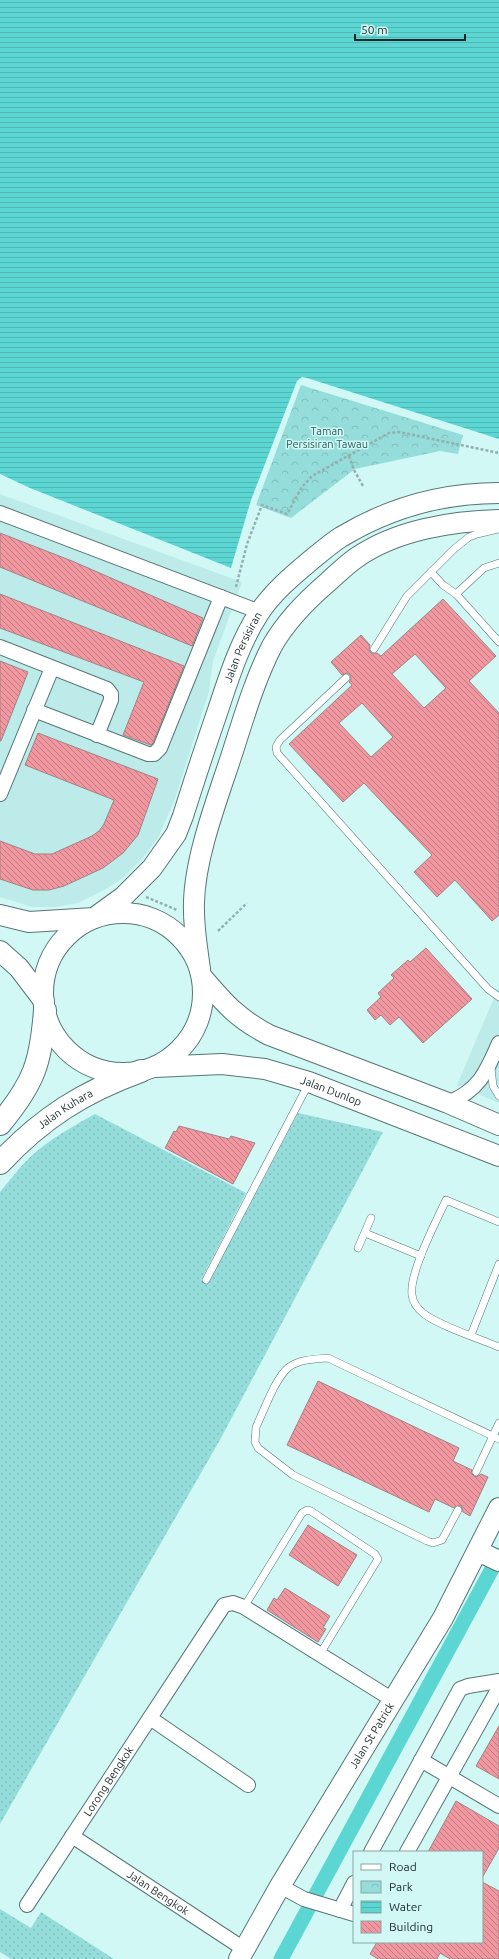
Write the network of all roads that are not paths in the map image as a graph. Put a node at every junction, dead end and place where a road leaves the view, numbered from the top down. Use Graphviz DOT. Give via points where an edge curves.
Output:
graph roads {
  1 [pos="499,493"];
  2 [pos="0,512"];
  3 [pos="499,520"];
  4 [pos="499,529"];
  5 [pos="499,563"];
  6 [pos="431,572"];
  7 [pos="456,594"];
  8 [pos="221,597"];
  9 [pos="260,612"];
  10 [pos="499,642"];
  11 [pos="0,647"];
  12 [pos="374,649"];
  13 [pos="52,668"];
  14 [pos="346,678"];
  15 [pos="34,710"];
  16 [pos="97,735"];
  17 [pos="0,794"];
  18 [pos="0,916"];
  19 [pos="94,918"];
  20 [pos="0,951"];
  21 [pos="201,973"];
  22 [pos="499,997"];
  23 [pos="44,1006"];
  24 [pos="499,1043"];
  25 [pos="492,1059"];
  26 [pos="148,1069"];
  27 [pos="309,1082"];
  28 [pos="499,1096"];
  29 [pos="448,1103"];
  30 [pos="0,1124"];
  31 [pos="499,1125"];
  32 [pos="499,1156"];
  33 [pos="0,1163"];
  34 [pos="371,1218"];
  35 [pos="499,1222"];
  36 [pos="365,1233"];
  37 [pos="358,1248"];
  38 [pos="421,1256"];
  39 [pos="499,1264"];
  40 [pos="206,1280"];
  41 [pos="471,1335"];
  42 [pos="499,1347"];
  43 [pos="499,1423"];
  44 [pos="496,1437"];
  45 [pos="476,1472"];
  46 [pos="499,1508"];
  47 [pos="458,1510"];
  48 [pos="491,1557"];
  49 [pos="244,1607"];
  50 [pos="320,1654"];
  51 [pos="499,1681"];
  52 [pos="499,1688"];
  53 [pos="393,1700"];
  54 [pos="150,1718"];
  55 [pos="421,1760"];
  56 [pos="450,1776"];
  57 [pos="248,1785"];
  58 [pos="499,1806"];
  59 [pos="72,1836"];
  60 [pos="372,1851"];
  61 [pos="408,1851"];
  62 [pos="353,1885"];
  63 [pos="280,1886"];
  64 [pos="27,1905"];
  65 [pos="340,1910"];
  66 [pos="353,1914"];
  67 [pos="242,1954"];
  1 -- 9 [label="street, Jalan Persisiran" via="443,498 381,515 340,538 301,569 277,591"];
  2 -- 8 [label="street"];
  3 -- 21 [label="street" via="441,524 412,532 377,547 357,558 316,592 284,627 264,664 250,698 201,854 194,901 194,929"];
  4 -- 6 [label="lane" via="469,537"];
  5 -- 7 [label="lane" via="484,568"];
  6 -- 7 [label="lane"];
  6 -- 12 [label="lane" via="407,596"];
  7 -- 10 [label="lane"];
  8 -- 9 [label="street"];
  8 -- 16 [label="street" via="157,752 148,754"];
  9 -- 19 [label="street, Jalan Persisiran" via="229,678 176,834 144,877 123,897"];
  11 -- 13 [label="street"];
  13 -- 15 [label="street"];
  13 -- 16 [label="street" via="107,689 111,694"];
  14 -- 22 [label="lane" via="280,740 276,746 277,753 488,989"];
  15 -- 16 [label="street"];
  15 -- 17 [label="street"];
  18 -- 19 [label="street" via="29,922"];
  19 -- 21 [label="street" via="120,913 146,916 170,927 188,946"];
  19 -- 23 [label="street" via="72,931 54,951 45,975"];
  20 -- 23 [label="street" via="19,968"];
  21 -- 26 [label="street" via="204,999 199,1020 189,1040 173,1056"];
  21 -- 29 [label="street" via="224,1004 245,1022 269,1035"];
  23 -- 26 [label="street, Jalan Dunlop" via="54,1033 70,1053 86,1063 116,1072"];
  23 -- 30 [label="main road" via="39,1060 30,1083"];
  24 -- 25 [label="street"];
  25 -- 28 [label="lane" via="493,1086"];
  25 -- 29 [label="street" via="472,1090"];
  26 -- 27 [label="street, Jalan Dunlop" via="229,1065 265,1069"];
  26 -- 33 [label="main road, Jalan Kuhara" via="114,1081 61,1109 37,1127"];
  27 -- 32 [label="street, Jalan Dunlop"];
  27 -- 40 [label="lane"];
  29 -- 31 [label="street"];
  34 -- 36 [label="lane"];
  35 -- 38 [label="lane" via="446,1200"];
  36 -- 37 [label="lane"];
  36 -- 38 [label="lane"];
  38 -- 41 [label="lane" via="413,1284 412,1295 415,1304 430,1318"];
  39 -- 41 [label="lane"];
  41 -- 42 [label="lane"];
  43 -- 44 [label="lane"];
  44 -- 45 [label="lane"];
  44 -- 47 [label="lane" via="328,1358 301,1361 289,1367 280,1378 256,1427 255,1442 258,1448 299,1479 433,1543 442,1540"];
  46 -- 48 [label="street, Jalan St Patrick"];
  48 -- 53 [label="street, Jalan St Patrick" via="443,1618"];
  49 -- 50 [label="street"];
  49 -- 50 [label="lane" via="302,1513 311,1511 378,1557"];
  49 -- 54 [label="street, Lorong Bengkok" via="233,1603 224,1605"];
  50 -- 53 [label="street"];
  51 -- 55 [label="street" via="460,1689"];
  52 -- 56 [label="street"];
  53 -- 63 [label="street, Jalan St Patrick"];
  54 -- 57 [label="street"];
  54 -- 59 [label="street, Lorong Bengkok"];
  55 -- 56 [label="street"];
  55 -- 60 [label="street"];
  56 -- 58 [label="street"];
  56 -- 61 [label="street"];
  59 -- 64 [label="street, Lorong Bengkok"];
  59 -- 67 [label="street, Jalan Bengkok"];
  62 -- 65 [label="street"];
  63 -- 65 [label="street" via="309,1900"];
  63 -- 67 [label="street, Jalan St Patrick"];
  65 -- 66 [label="street"];
}
